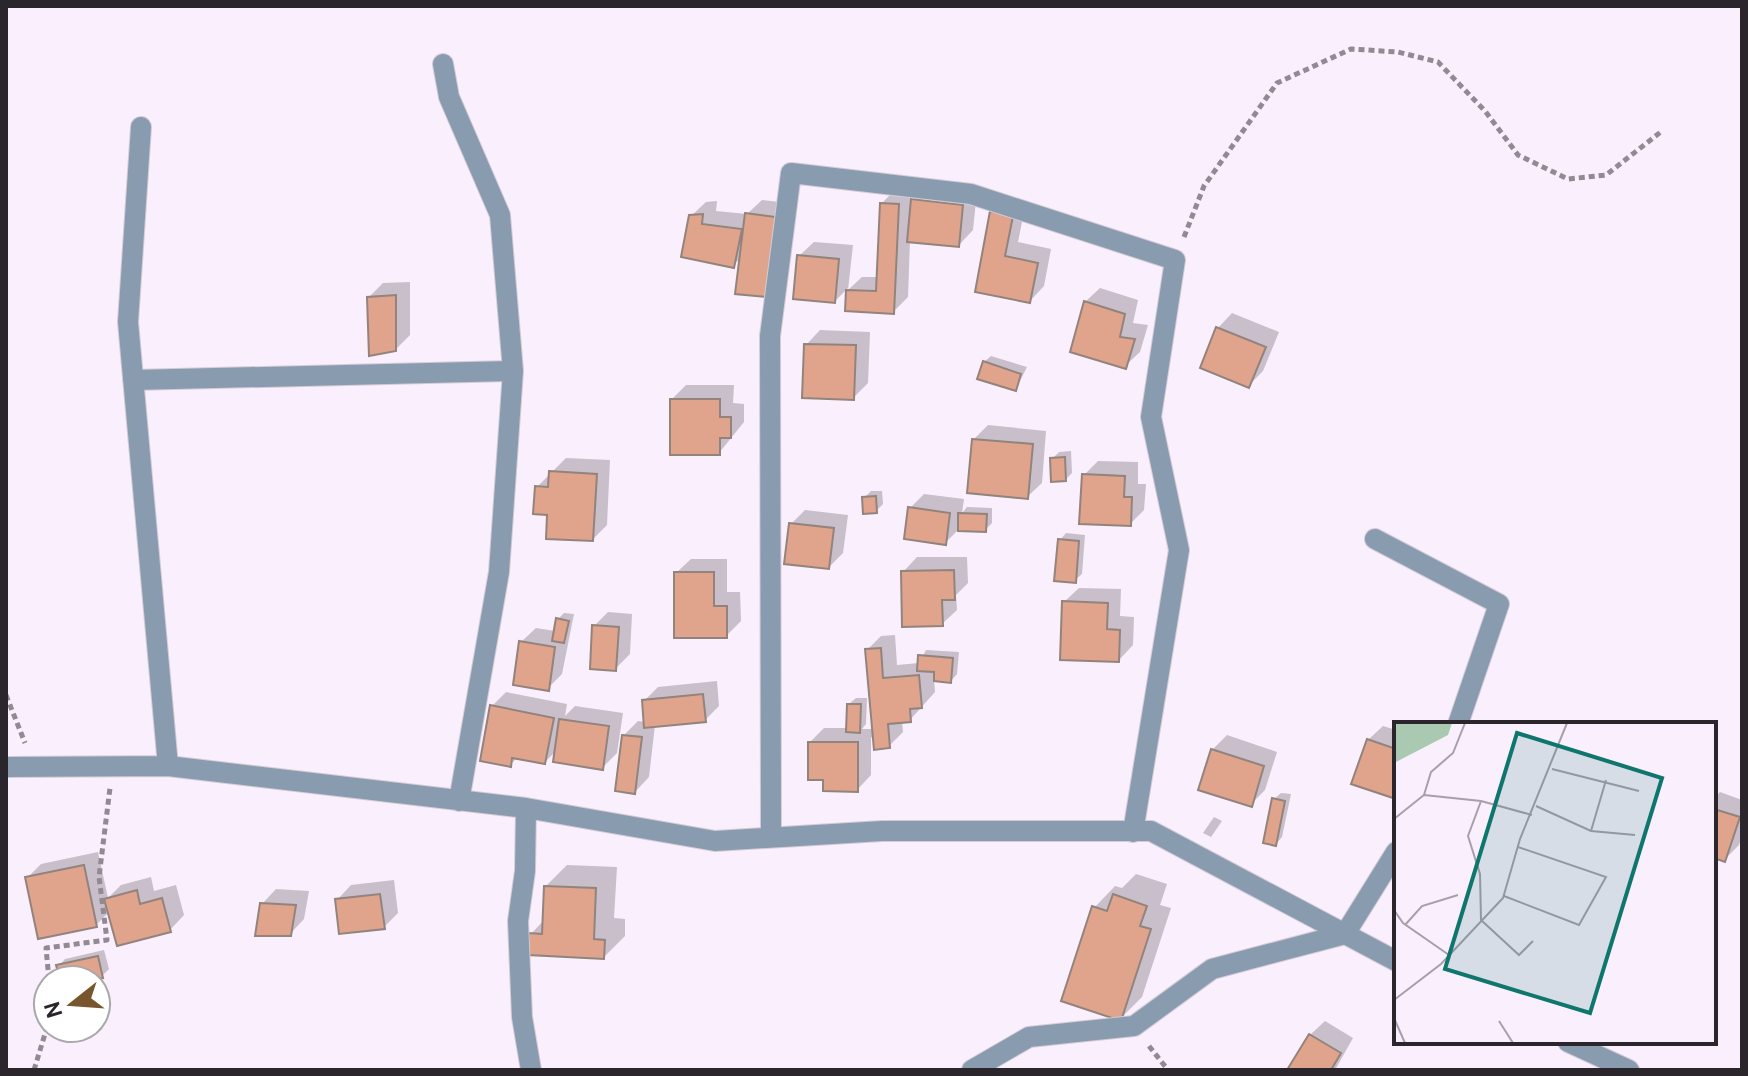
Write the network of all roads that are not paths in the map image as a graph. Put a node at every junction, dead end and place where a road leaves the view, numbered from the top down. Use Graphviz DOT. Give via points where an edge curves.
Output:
graph roads {
  1 [pos="443,64"];
  2 [pos="141,127"];
  3 [pos="513,371"];
  4 [pos="133,380"];
  5 [pos="1375,539"];
  6 [pos="1459,722"];
  7 [pos="168,766"];
  8 [pos="6,767"];
  9 [pos="459,801"];
  10 [pos="526,808"];
  11 [pos="1133,832"];
  12 [pos="771,837"];
  13 [pos="1394,855"];
  14 [pos="1345,934"];
  15 [pos="1394,960"];
  16 [pos="1572,1044"];
  17 [pos="531,1070"];
  18 [pos="972,1070"];
  19 [pos="1629,1070"];
  1 -- 3 [label="street" via="449,97 500,215"];
  2 -- 4 [label="street" via="128,322"];
  3 -- 4 [label="street"];
  3 -- 9 [label="street" via="499,572"];
  4 -- 7 [label="street"];
  5 -- 6 [label="street" via="1499,604"];
  7 -- 8 [label="street"];
  7 -- 9 [label="street"];
  9 -- 10 [label="street"];
  10 -- 12 [label="street" via="715,841"];
  10 -- 17 [label="street" via="518,921 522,1017"];
  11 -- 12 [label="street" via="882,831"];
  11 -- 12 [label="street" via="1179,550 1151,417 1175,260 971,194 791,173 770,336"];
  11 -- 14 [label="street" via="1151,831"];
  13 -- 14 [label="street"];
  14 -- 15 [label="street"];
  14 -- 18 [label="street" via="1212,969 1134,1026 1029,1037"];
  16 -- 19 [label="street"];
}
